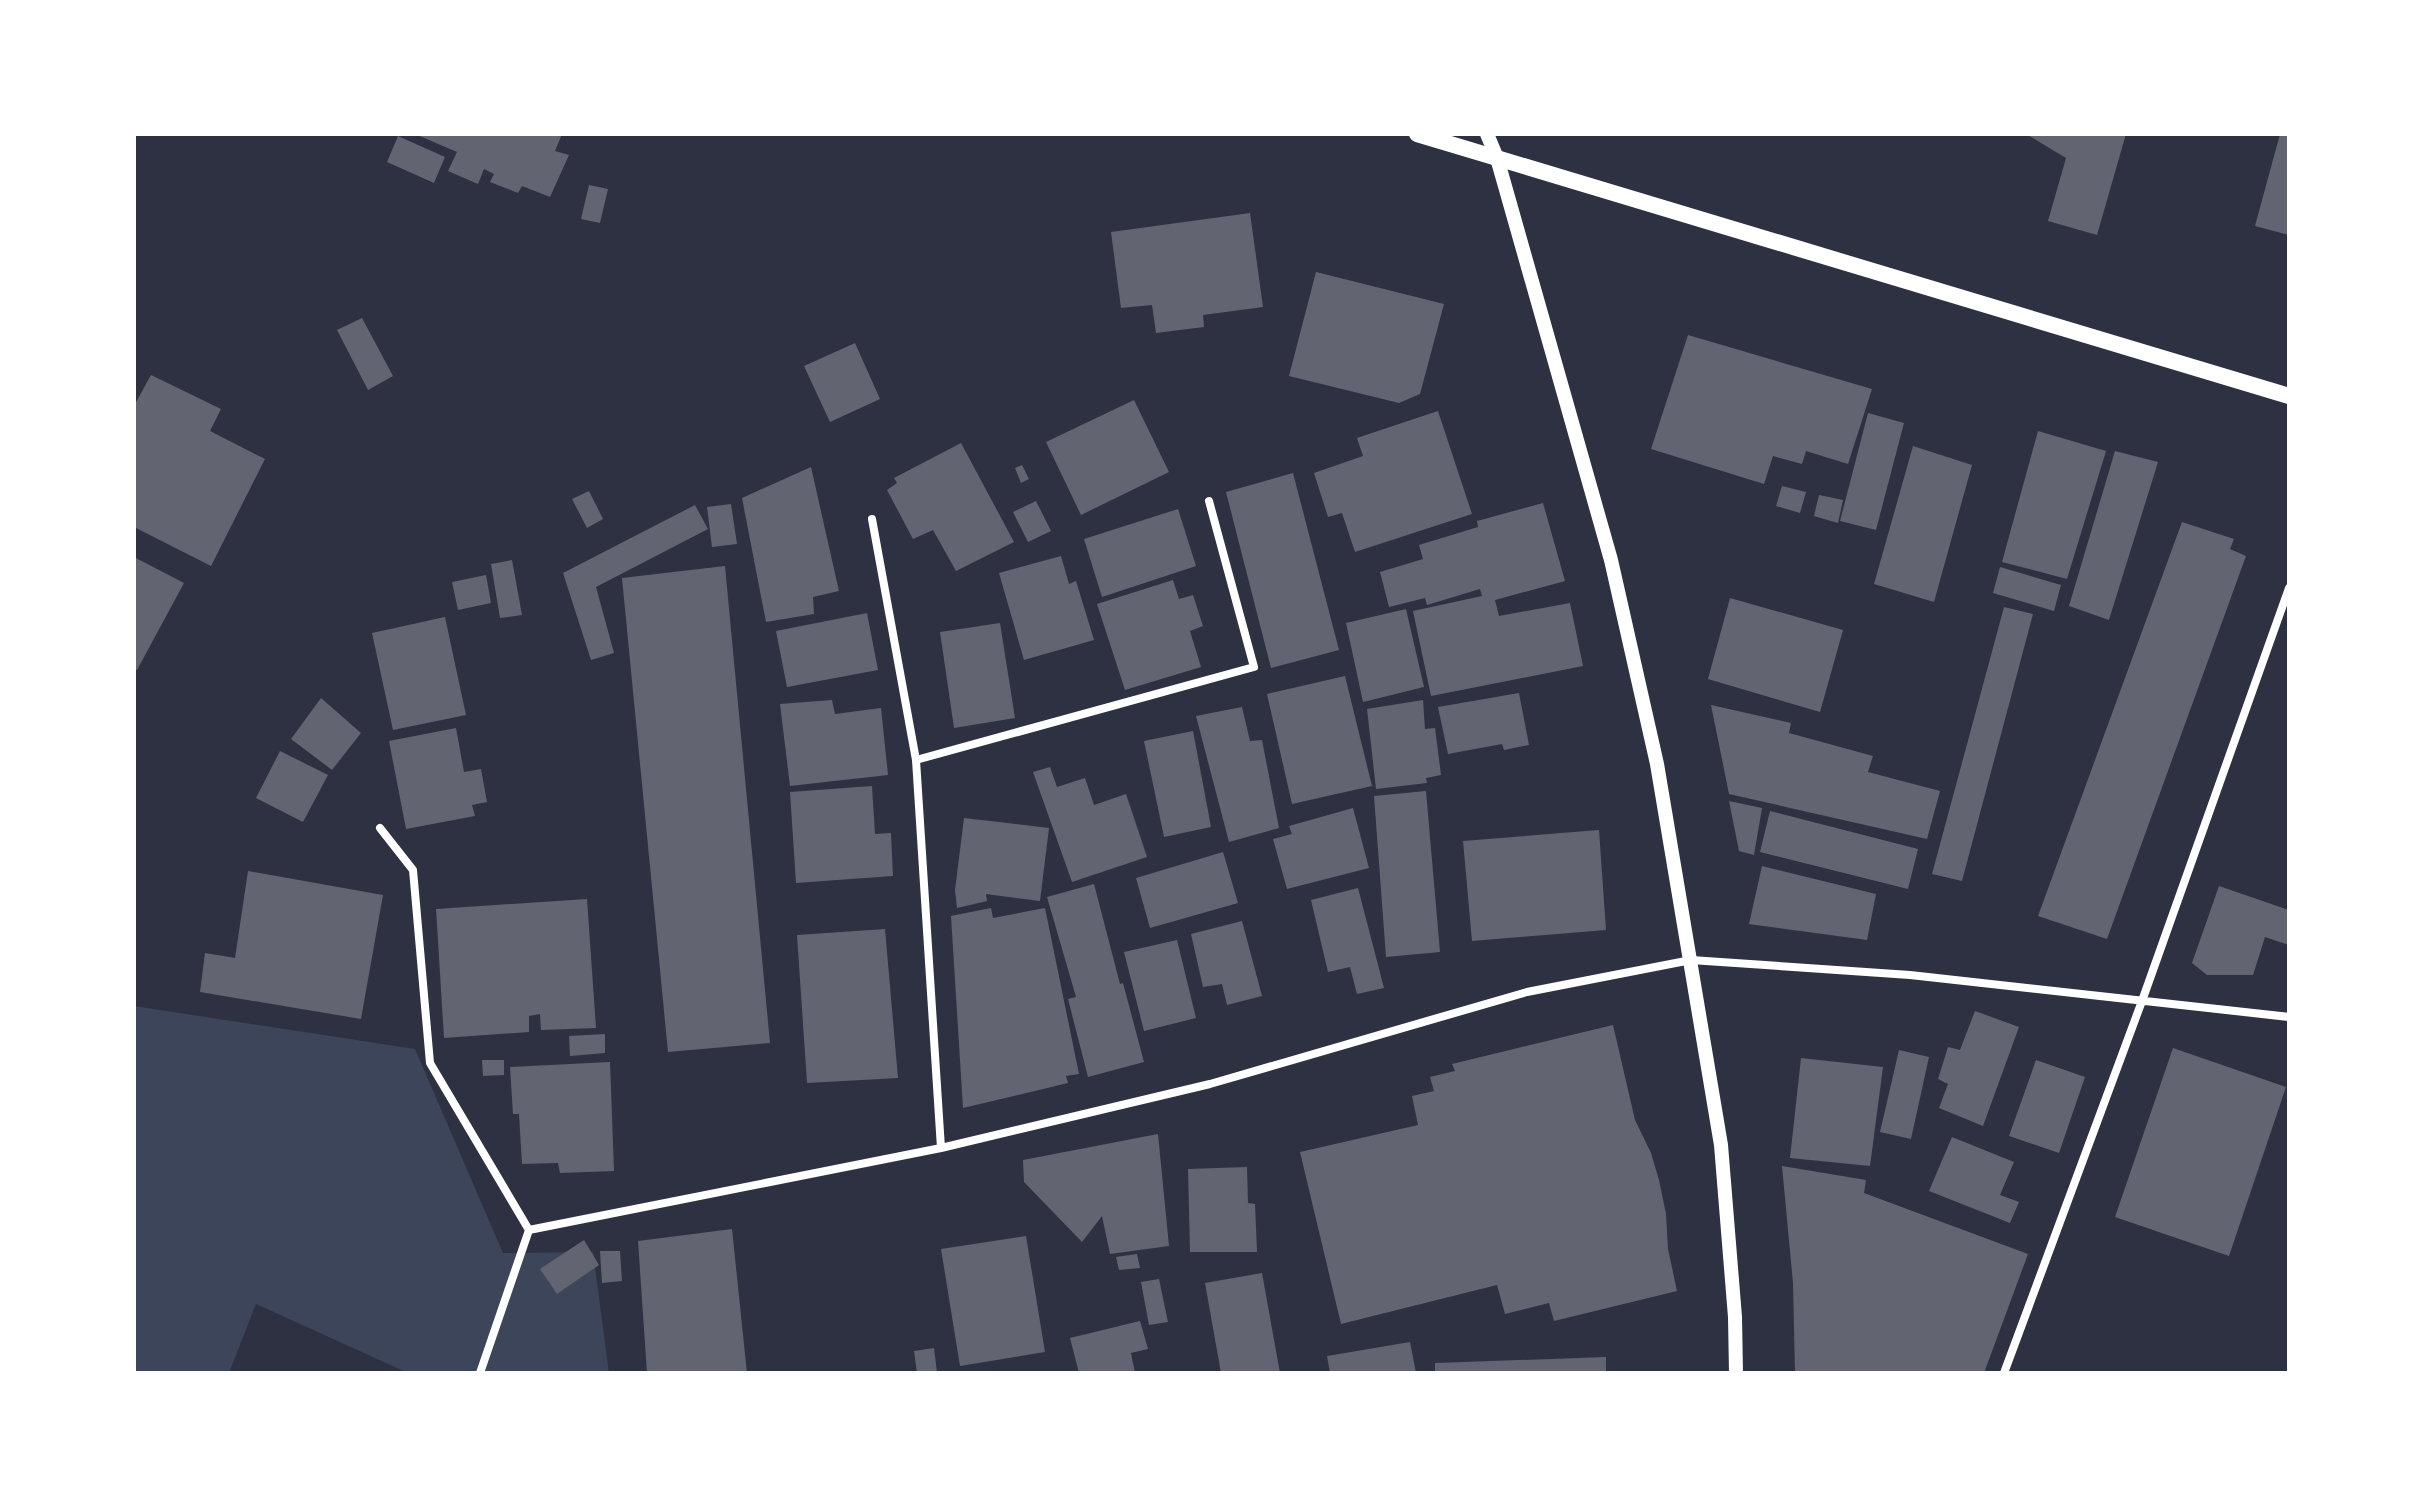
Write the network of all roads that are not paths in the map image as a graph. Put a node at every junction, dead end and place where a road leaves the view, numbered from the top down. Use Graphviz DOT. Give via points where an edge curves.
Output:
graph roads {
  1 [pos="1417,134"];
  2 [pos="1487,134"];
  3 [pos="1497,158"];
  4 [pos="2289,396"];
  5 [pos="1209,501"];
  6 [pos="872,519"];
  7 [pos="2289,588"];
  8 [pos="916,760"];
  9 [pos="380,828"];
  10 [pos="1691,960"];
  11 [pos="2142,1001"];
  12 [pos="2289,1017"];
  13 [pos="941,1148"];
  14 [pos="529,1230"];
  15 [pos="480,1373"];
  16 [pos="1736,1373"];
  17 [pos="2004,1373"];
  1 -- 3 [label="main road"];
  2 -- 3 [label="street"];
  3 -- 4 [label="main road"];
  3 -- 10 [label="street" via="1611,560 1657,764"];
  5 -- 8 [label="street" via="1254,667"];
  6 -- 8 [label="street"];
  7 -- 11 [label="street"];
  8 -- 13 [label="street"];
  9 -- 14 [label="street" via="413,870 430,1063"];
  10 -- 11 [label="street" via="1910,975"];
  10 -- 13 [label="street" via="1527,992 1210,1084"];
  10 -- 16 [label="street" via="1721,1145"];
  11 -- 12 [label="street"];
  11 -- 17 [label="street"];
  13 -- 14 [label="street"];
  14 -- 15 [label="street"];
}
